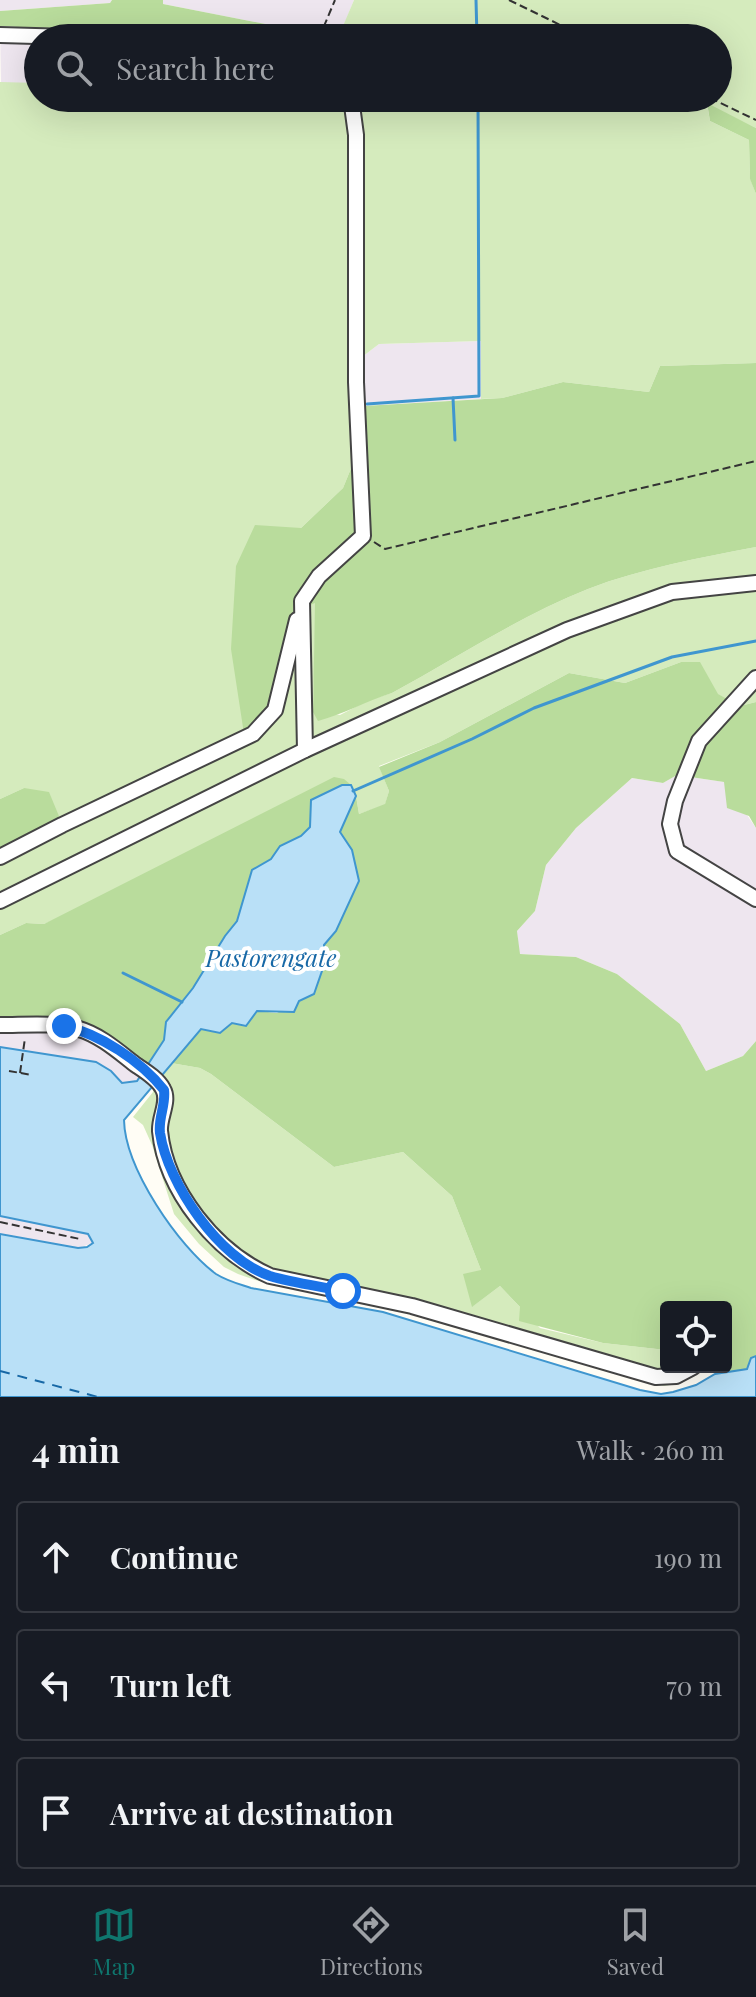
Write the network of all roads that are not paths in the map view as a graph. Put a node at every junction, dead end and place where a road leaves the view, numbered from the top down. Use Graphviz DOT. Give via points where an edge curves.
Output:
graph roads {
  1 [pos="0,35"];
  2 [pos="24,36"];
  3 [pos="353,112"];
  4 [pos="756,583"];
  5 [pos="302,601"];
  6 [pos="756,678"];
  7 [pos="305,750"];
  8 [pos="0,857"];
  9 [pos="756,899"];
  10 [pos="0,901"];
  11 [pos="0,1025"];
  12 [pos="682,1373"];
  1 -- 2 [label="lane"];
  3 -- 5 [label="lane" via="363,536 319,576"];
  4 -- 7 [label="lane" via="672,592 582,625"];
  5 -- 7 [label="lane"];
  5 -- 8 [label="lane" via="275,710 253,734"];
  6 -- 9 [label="lane" via="699,741 670,824 677,851"];
  7 -- 10 [label="lane"];
  11 -- 12 [label="lane" via="79,1029 157,1081 165,1095 160,1134 179,1189 205,1225 253,1268 412,1306 656,1377"];
}
